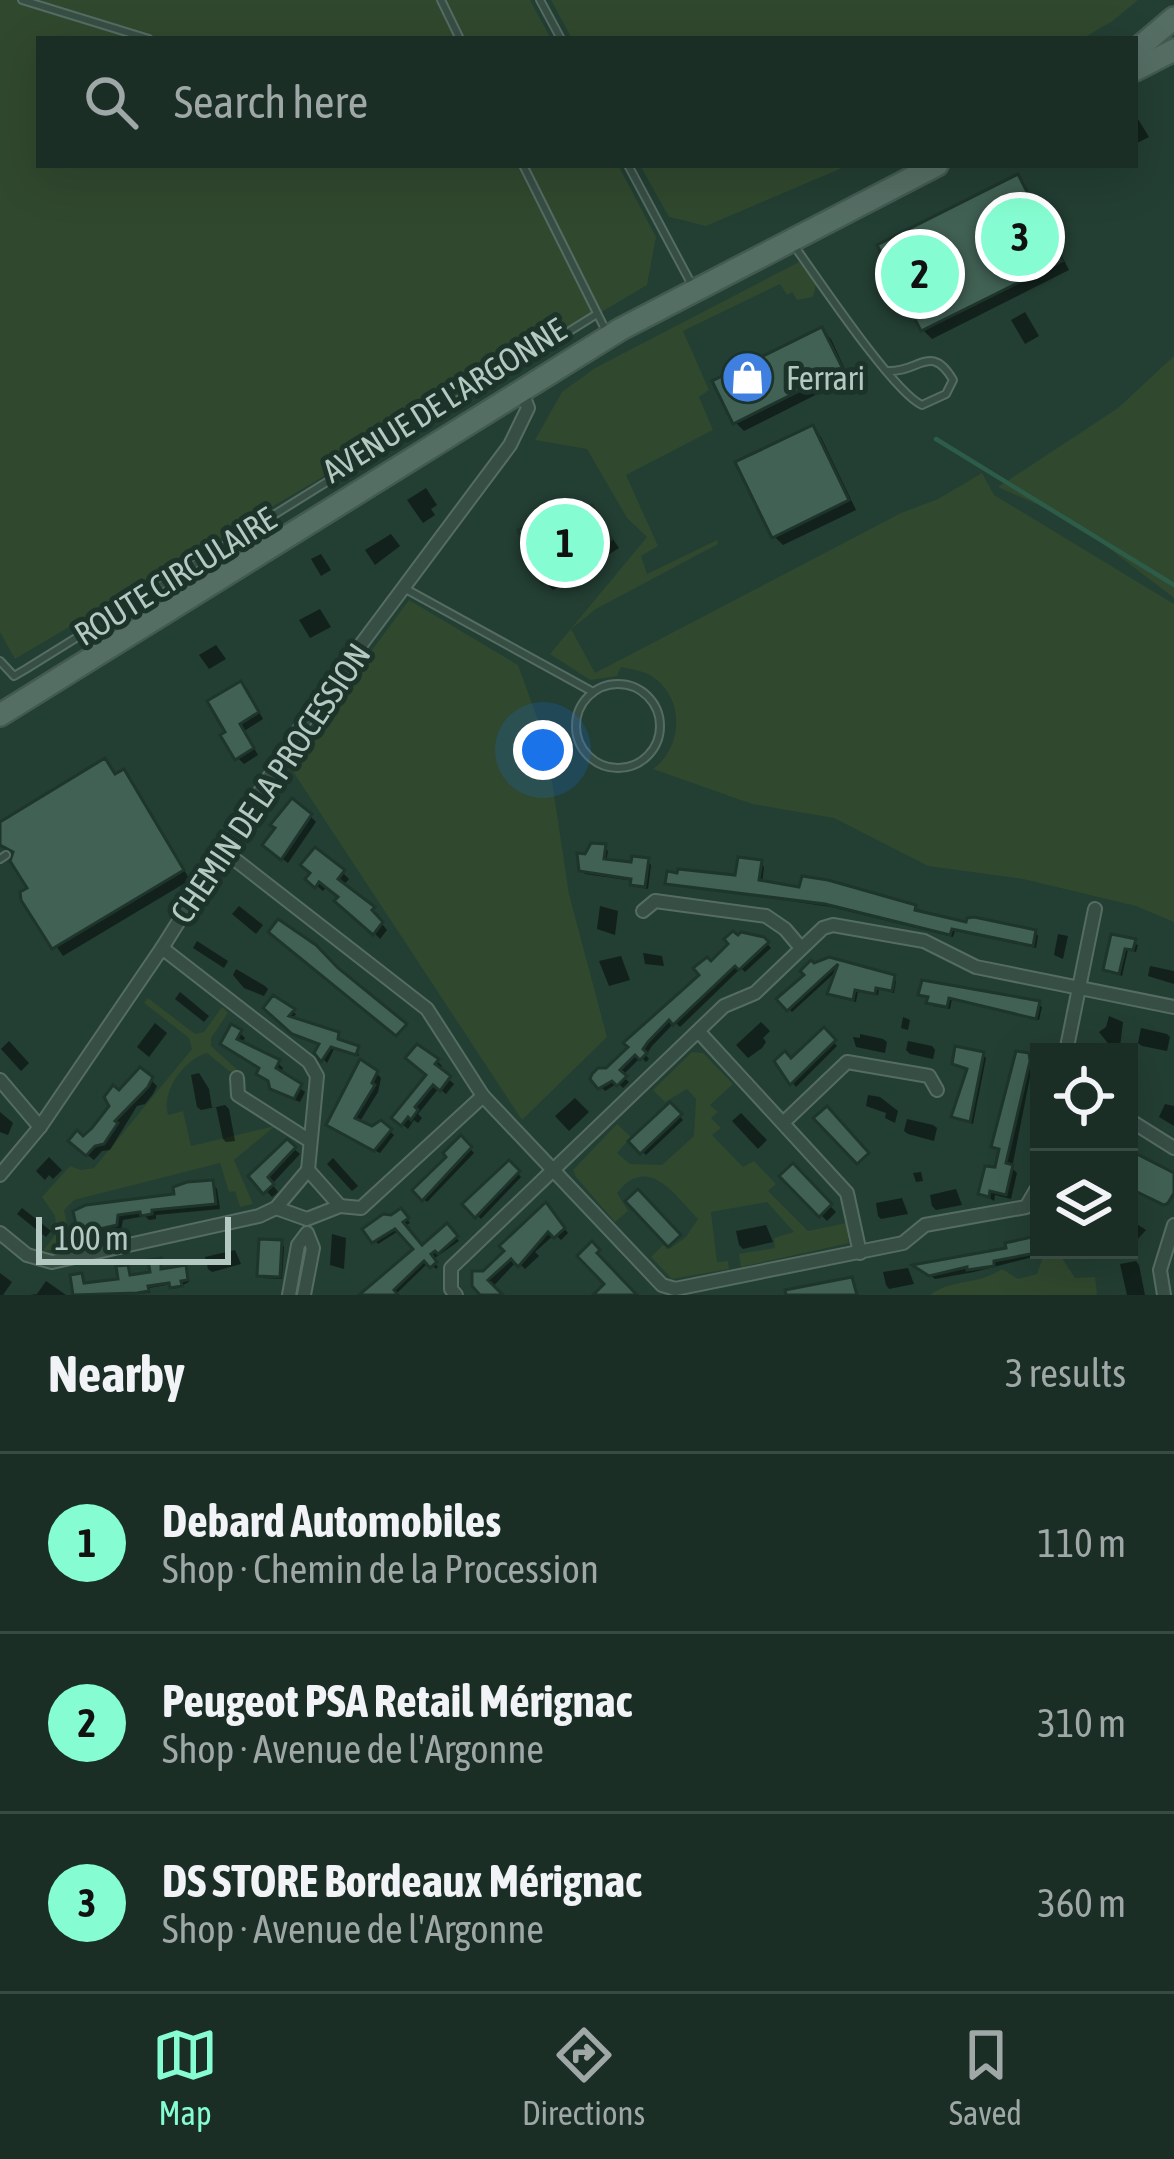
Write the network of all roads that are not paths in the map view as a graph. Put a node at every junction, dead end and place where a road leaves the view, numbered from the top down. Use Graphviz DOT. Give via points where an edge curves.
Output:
graph roads {
  1 [pos="22,0"];
  2 [pos="441,0"];
  3 [pos="540,0"];
  4 [pos="1174,18"];
  5 [pos="139,36"];
  6 [pos="459,36"];
  7 [pos="559,36"];
  8 [pos="1174,40"];
  9 [pos="1138,48"];
  10 [pos="1174,50"];
  11 [pos="1138,59"];
  12 [pos="1138,68"];
  13 [pos="524,168"];
  14 [pos="630,168"];
  15 [pos="932,168"];
  16 [pos="791,239"];
  17 [pos="694,288"];
  18 [pos="597,314"];
  19 [pos="609,336"];
  20 [pos="887,371"];
  21 [pos="521,389"];
  22 [pos="404,588"];
  23 [pos="0,662"];
  24 [pos="593,692"];
  25 [pos="2,710"];
  26 [pos="224,851"];
  27 [pos="1095,909"];
  28 [pos="643,911"];
  29 [pos="162,948"];
  30 [pos="801,948"];
  31 [pos="1078,987"];
  32 [pos="1174,1007"];
  33 [pos="699,1032"];
  34 [pos="1068,1043"];
  35 [pos="237,1078"];
  36 [pos="0,1080"];
  37 [pos="937,1090"];
  38 [pos="483,1096"];
  39 [pos="784,1122"];
  40 [pos="1138,1125"];
  41 [pos="40,1127"];
  42 [pos="310,1141"];
  43 [pos="1174,1148"];
  44 [pos="554,1170"];
  45 [pos="308,1171"];
  46 [pos="0,1175"];
  47 [pos="1030,1200"];
  48 [pos="340,1206"];
  49 [pos="276,1208"];
  50 [pos="1174,1225"];
  51 [pos="307,1226"];
  52 [pos="0,1234"];
  53 [pos="860,1253"];
  54 [pos="290,1295"];
  55 [pos="304,1295"];
  56 [pos="456,1295"];
  57 [pos="1164,1295"];
  1 -- 5 [label="lane"];
  2 -- 6 [label="lane"];
  3 -- 7 [label="lane"];
  4 -- 9 [label="main road"];
  8 -- 11 [label="main road"];
  10 -- 12 [label="main road"];
  13 -- 18 [label="lane"];
  14 -- 17 [label="lane"];
  15 -- 16 [label="main road, AVENUE DE L'ARGONNE"];
  16 -- 17 [label="main road, AVENUE DE L'ARGONNE"];
  16 -- 20 [label="lane"];
  17 -- 19 [label="main road, AVENUE DE L'ARGONNE"];
  18 -- 19 [label="lane"];
  18 -- 23 [label="lane, ROUTE CIRCULAIRE" via="14,676"];
  19 -- 21 [label="main road, AVENUE DE L'ARGONNE"];
  20 -- 20 [label="lane" via="922,405 946,394 953,380 932,360"];
  21 -- 22 [label="street, CHEMIN DE LA PROCESSION" via="528,408 510,445"];
  21 -- 25 [label="main road, AVENUE DE L'ARGONNE"];
  22 -- 24 [label="lane"];
  22 -- 26 [label="street, CHEMIN DE LA PROCESSION" via="307,718"];
  24 -- 24 [label="lane" via="577,716 588,756 614,768 642,761 661,728 653,702 632,686"];
  26 -- 29 [label="street, CHEMIN DE LA PROCESSION"];
  26 -- 38 [label="street" via="427,1009"];
  27 -- 31 [label="street"];
  28 -- 30 [label="street" via="655,902 766,916"];
  29 -- 41 [label="street, CHEMIN DE LA PROCESSION"];
  29 -- 42 [label="street" via="309,1062 317,1076"];
  30 -- 31 [label="street" via="833,925 924,941 976,967"];
  30 -- 33 [label="street"];
  31 -- 32 [label="street"];
  31 -- 34 [label="street"];
  33 -- 39 [label="street"];
  33 -- 44 [label="street"];
  35 -- 42 [label="street" via="238,1095"];
  36 -- 41 [label="street"];
  37 -- 39 [label="street" via="929,1076 847,1062"];
  38 -- 44 [label="street"];
  38 -- 48 [label="street" via="362,1208"];
  39 -- 53 [label="street" via="847,1193"];
  40 -- 43 [label="street"];
  41 -- 46 [label="street, CHEMIN DE LA PROCESSION"];
  42 -- 45 [label="street"];
  44 -- 53 [label="street" via="662,1285 675,1289"];
  44 -- 56 [label="street" via="451,1268"];
  45 -- 48 [label="street"];
  45 -- 49 [label="street"];
  47 -- 53 [label="street" via="925,1225 903,1243"];
  48 -- 51 [label="street"];
  49 -- 51 [label="street"];
  49 -- 52 [label="street" via="52,1262"];
  50 -- 57 [label="street" via="1160,1270"];
  51 -- 54 [label="street"];
  51 -- 55 [label="street" via="313,1248"];
}
